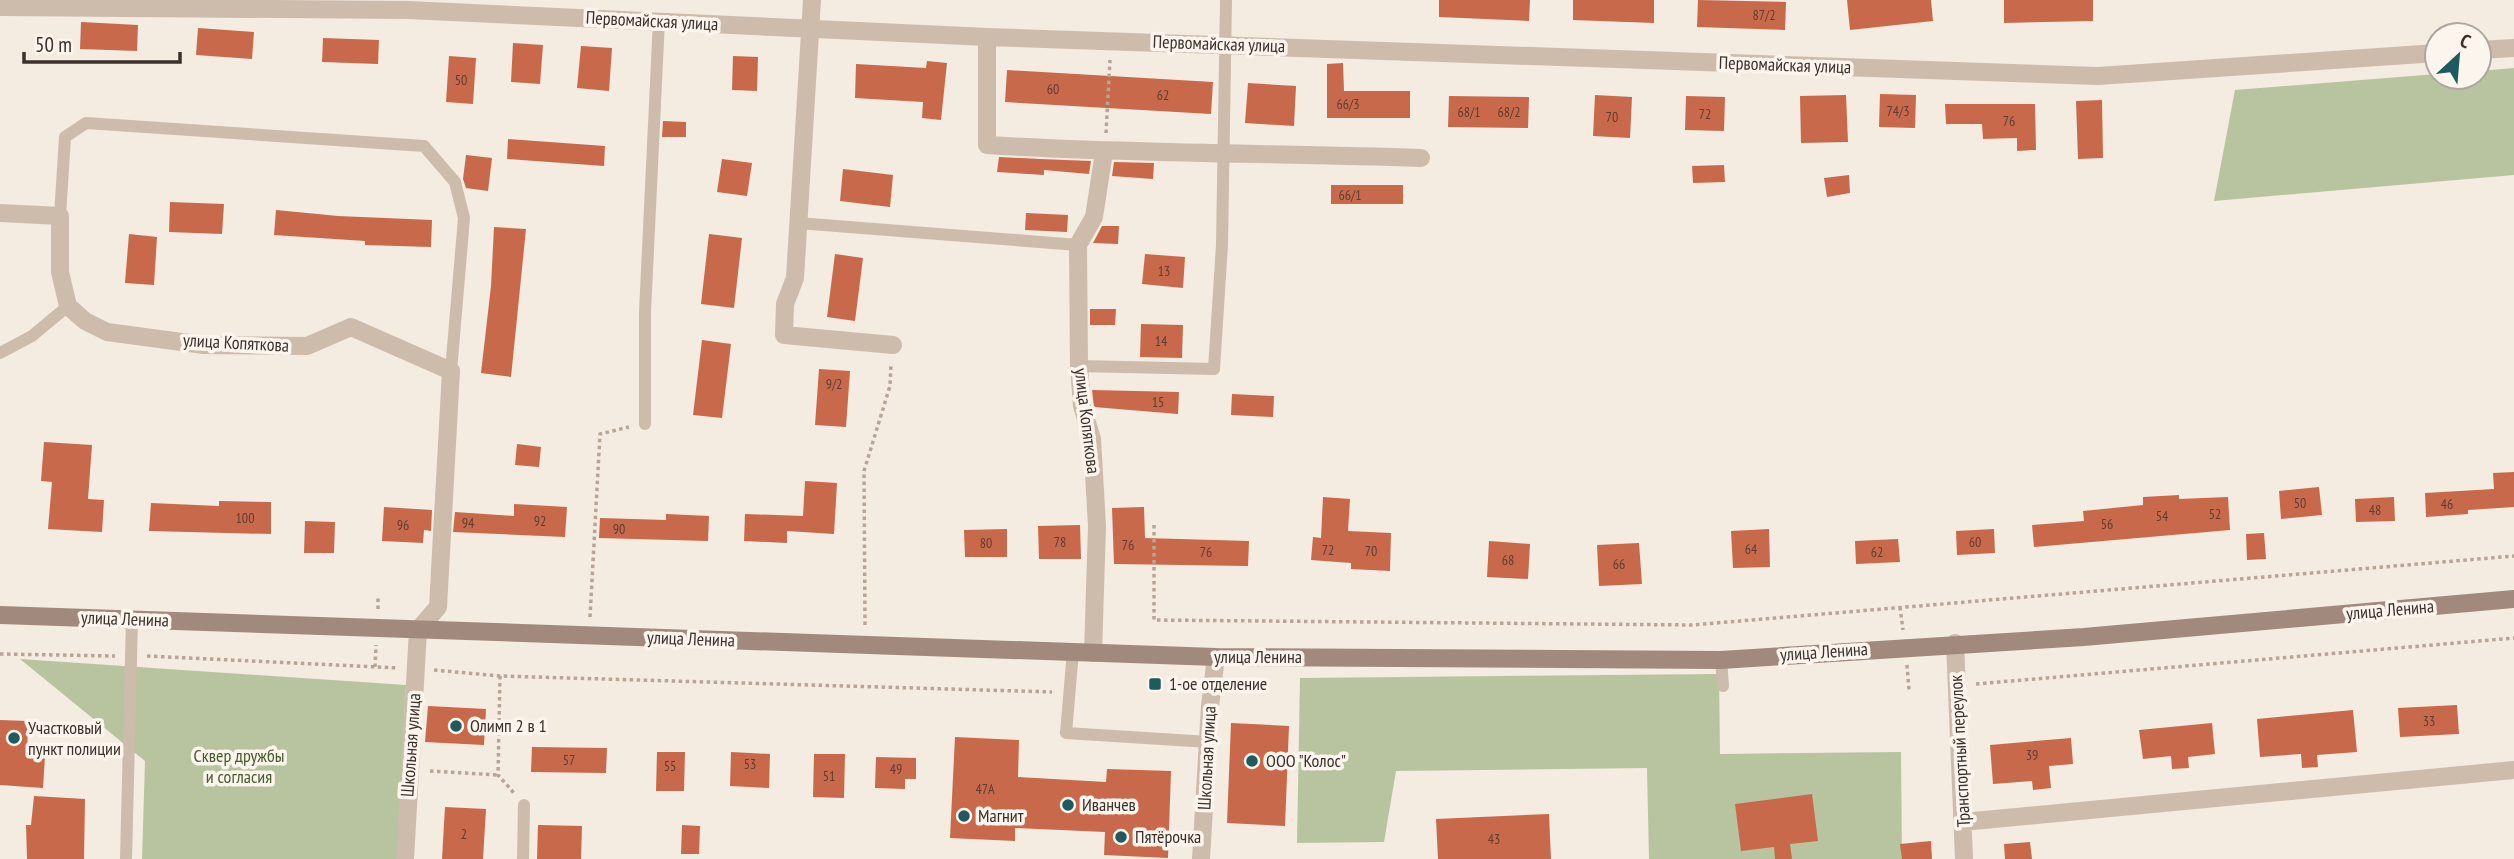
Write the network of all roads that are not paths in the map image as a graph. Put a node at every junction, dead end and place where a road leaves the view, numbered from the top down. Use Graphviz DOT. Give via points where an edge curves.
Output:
graph roads {
  1 [pos="812,0"];
  2 [pos="1226,0"];
  3 [pos="0,6"];
  4 [pos="659,20"];
  5 [pos="810,29"];
  6 [pos="987,37"];
  7 [pos="1224,44"];
  8 [pos="2514,48"];
  9 [pos="2493,49"];
  10 [pos="2423,53"];
  11 [pos="1221,151"];
  12 [pos="1104,152"];
  13 [pos="1421,158"];
  14 [pos="0,213"];
  15 [pos="60,216"];
  16 [pos="798,223"];
  17 [pos="1078,244"];
  18 [pos="68,306"];
  19 [pos="892,345"];
  20 [pos="0,353"];
  21 [pos="1079,366"];
  22 [pos="451,371"];
  23 [pos="645,424"];
  24 [pos="2514,599"];
  25 [pos="0,615"];
  26 [pos="132,619"];
  27 [pos="418,630"];
  28 [pos="1955,643"];
  29 [pos="1073,651"];
  30 [pos="1093,653"];
  31 [pos="1216,657"];
  32 [pos="1721,660"];
  33 [pos="1723,685"];
  34 [pos="1209,742"];
  35 [pos="2514,770"];
  36 [pos="524,805"];
  37 [pos="1963,822"];
  38 [pos="126,859"];
  39 [pos="405,859"];
  40 [pos="523,859"];
  41 [pos="1201,859"];
  42 [pos="1964,859"];
  1 -- 5 [label="street"];
  2 -- 7 [label="lane"];
  3 -- 4 [label="street, Первомайская улица" via="408,10"];
  4 -- 5 [label="street, Первомайская улица"];
  4 -- 23 [label="lane" via="645,312"];
  5 -- 6 [label="street, Первомайская улица"];
  5 -- 16 [label="street"];
  6 -- 7 [label="street, Первомайская улица"];
  6 -- 12 [label="street" via="987,145"];
  7 -- 10 [label="street, Первомайская улица" via="2098,76"];
  7 -- 11 [label="lane"];
  8 -- 9 [label="street"];
  11 -- 12 [label="street"];
  11 -- 13 [label="street"];
  11 -- 21 [label="lane" via="1222,245 1214,369"];
  12 -- 17 [label="street, улица Копяткова" via="1094,217"];
  14 -- 15 [label="street"];
  15 -- 18 [label="street" via="60,272"];
  15 -- 22 [label="lane" via="65,137 86,123 424,146 455,182 464,218"];
  16 -- 17 [label="lane"];
  16 -- 19 [label="street" via="795,278 785,304 784,335"];
  17 -- 21 [label="street, улица Копяткова"];
  18 -- 20 [label="lane" via="32,336"];
  18 -- 22 [label="street, улица Копяткова" via="107,332 204,345 307,346 351,327"];
  21 -- 30 [label="street, улица Копяткова" via="1082,406 1093,439"];
  22 -- 27 [label="street" via="438,607"];
  24 -- 28 [label="main road, улица Ленина"];
  25 -- 26 [label="main road, улица Ленина"];
  26 -- 27 [label="main road, улица Ленина"];
  26 -- 38 [label="lane"];
  27 -- 29 [label="main road, улица Ленина"];
  27 -- 39 [label="street, Школьная улица"];
  28 -- 32 [label="main road, улица Ленина"];
  28 -- 37 [label="street, Транспортный переулок"];
  29 -- 30 [label="main road, улица Ленина"];
  29 -- 34 [label="lane" via="1066,733"];
  30 -- 31 [label="main road, улица Ленина"];
  31 -- 32 [label="main road, улица Ленина"];
  31 -- 34 [label="street, Школьная улица"];
  32 -- 33 [label="lane"];
  34 -- 41 [label="street, Школьная улица"];
  35 -- 37 [label="street"];
  36 -- 40 [label="lane"];
  37 -- 42 [label="street, Транспортный переулок"];
}
